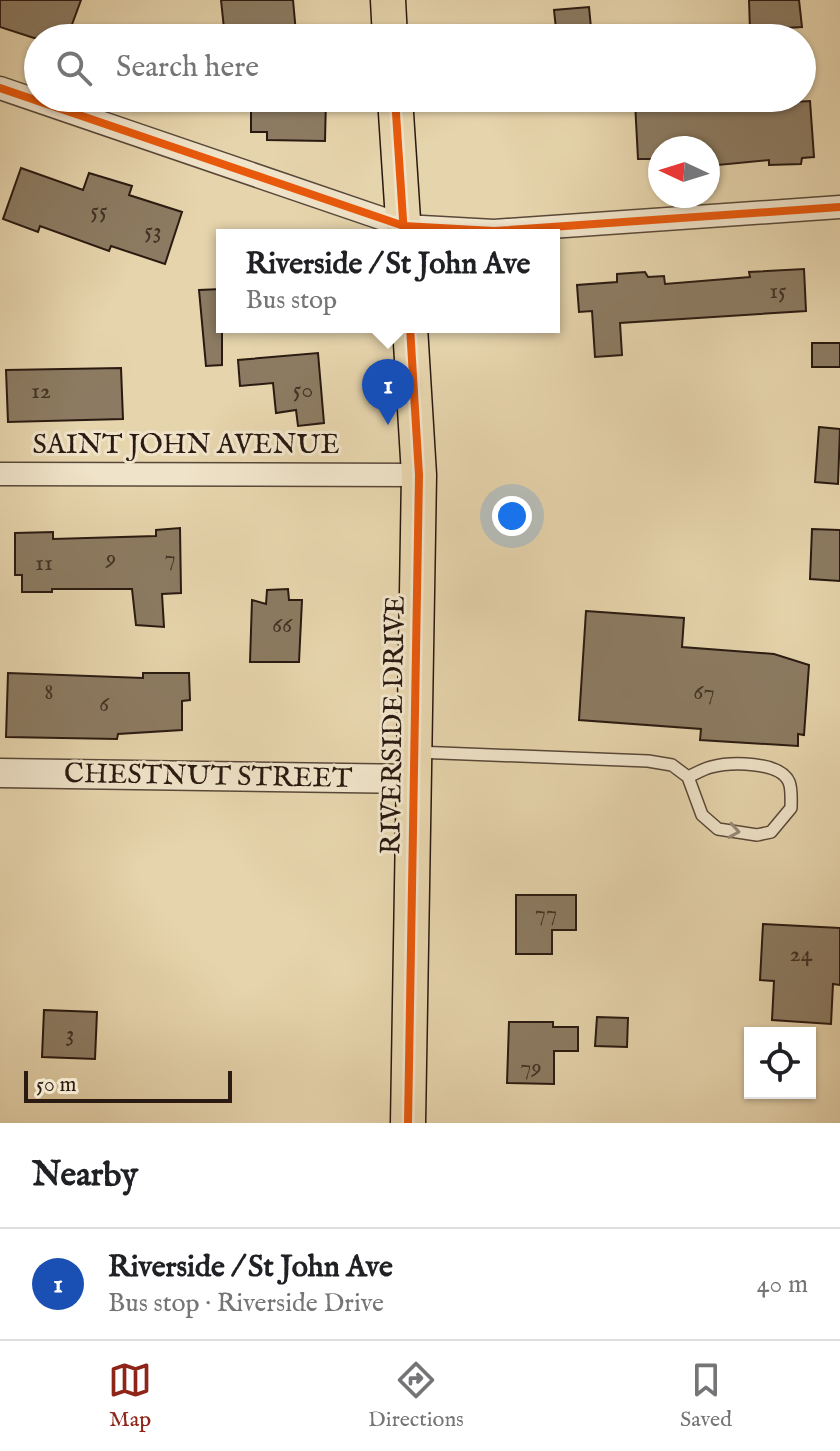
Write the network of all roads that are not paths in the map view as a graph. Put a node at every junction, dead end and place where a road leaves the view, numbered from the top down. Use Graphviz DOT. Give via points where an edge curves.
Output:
graph roads {
  1 [pos="388,0"];
  2 [pos="389,24"];
  3 [pos="0,88"];
  4 [pos="24,96"];
  5 [pos="68,112"];
  6 [pos="396,112"];
  7 [pos="840,207"];
  8 [pos="401,229"];
  9 [pos="404,229"];
  10 [pos="523,229"];
  11 [pos="410,333"];
  12 [pos="0,474"];
  13 [pos="419,475"];
  14 [pos="416,766"];
  15 [pos="0,773"];
  16 [pos="688,777"];
  17 [pos="408,1123"];
  1 -- 2 [label="main road"];
  3 -- 4 [label="street"];
  5 -- 8 [label="street"];
  6 -- 9 [label="main road"];
  7 -- 10 [label="street"];
  11 -- 13 [label="main road, RIVERSIDE DRIVE"];
  12 -- 13 [label="street, SAINT JOHN AVENUE"];
  13 -- 14 [label="main road, RIVERSIDE DRIVE"];
  14 -- 15 [label="street, CHESTNUT STREET"];
  14 -- 16 [label="lane" via="648,761 672,765"];
  14 -- 17 [label="main road, RIVERSIDE DRIVE"];
  16 -- 16 [label="lane, one-way" via="702,815 718,829 771,832 791,808 790,784 784,774 769,768 728,764"];
}
